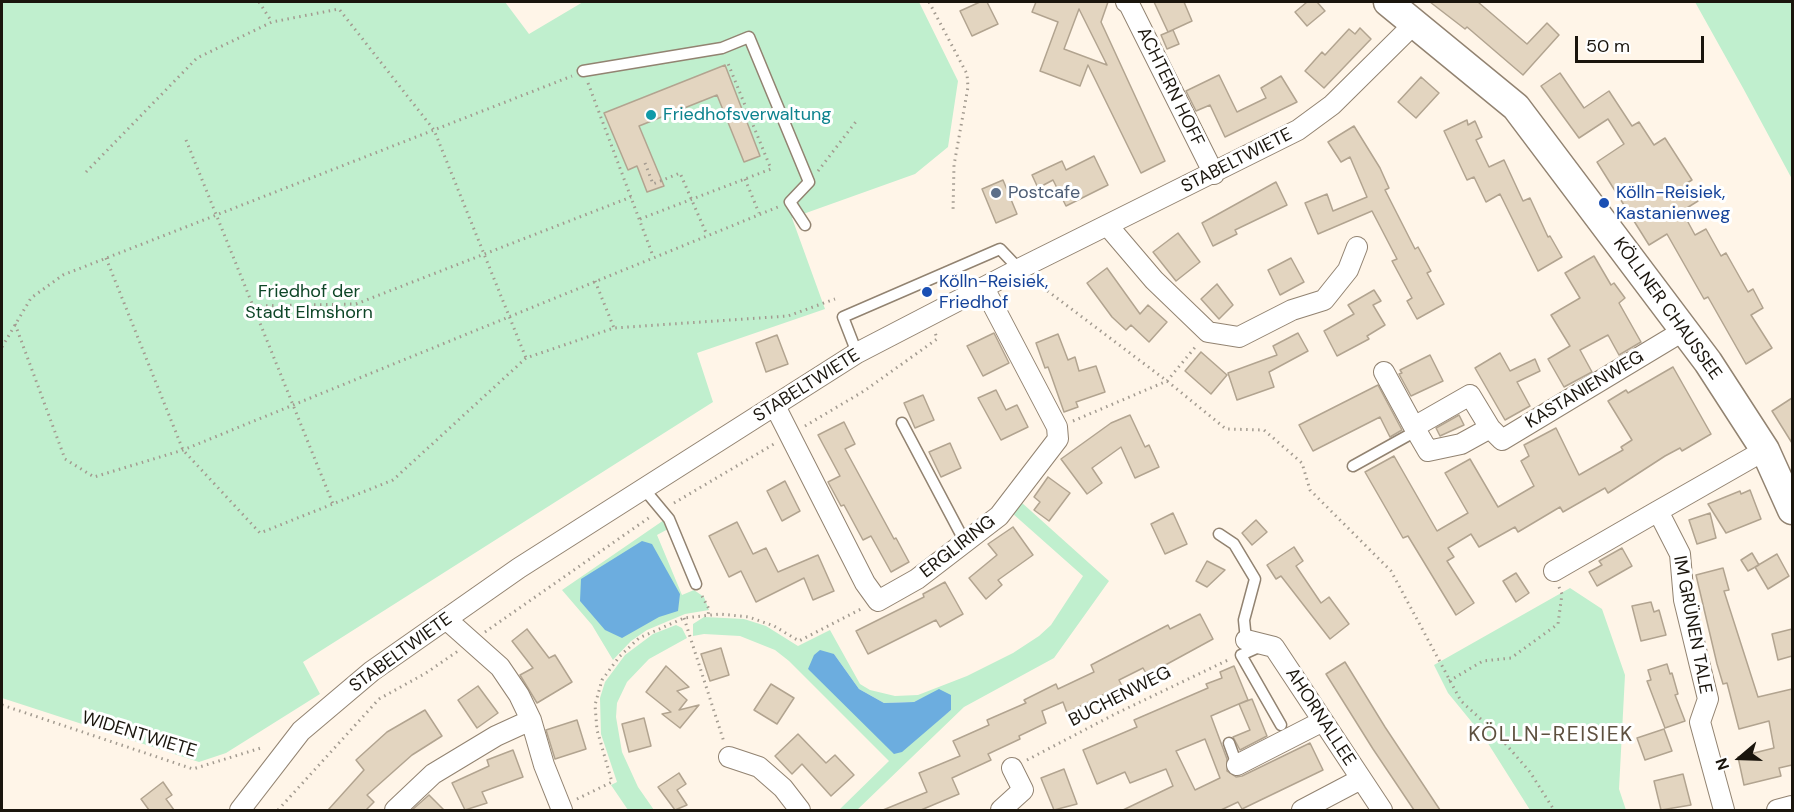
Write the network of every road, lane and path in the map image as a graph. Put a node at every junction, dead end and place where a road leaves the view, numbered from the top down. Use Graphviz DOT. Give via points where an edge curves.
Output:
graph roads {
  1 [pos="259,2"];
  2 [pos="929,2"];
  3 [pos="1126,2"];
  4 [pos="1388,2"];
  5 [pos="272,22"];
  6 [pos="1415,22"];
  7 [pos="722,48"];
  8 [pos="583,71"];
  9 [pos="858,119"];
  10 [pos="434,130"];
  11 [pos="186,140"];
  12 [pos="645,163"];
  13 [pos="86,172"];
  14 [pos="1214,174"];
  15 [pos="745,179"];
  16 [pos="809,182"];
  17 [pos="631,197"];
  18 [pos="691,200"];
  19 [pos="790,202"];
  20 [pos="953,212"];
  21 [pos="218,214"];
  22 [pos="759,214"];
  23 [pos="639,219"];
  24 [pos="805,225"];
  25 [pos="1108,226"];
  26 [pos="707,235"];
  27 [pos="1357,247"];
  28 [pos="484,256"];
  29 [pos="654,257"];
  30 [pos="106,258"];
  31 [pos="1019,269"];
  32 [pos="595,281"];
  33 [pos="984,288"];
  34 [pos="835,299"];
  35 [pos="254,306"];
  36 [pos="509,316"];
  37 [pos="931,316"];
  38 [pos="15,324"];
  39 [pos="614,328"];
  40 [pos="1683,331"];
  41 [pos="1208,332"];
  42 [pos="2,347"];
  43 [pos="857,353"];
  44 [pos="526,358"];
  45 [pos="1384,372"];
  46 [pos="1167,381"];
  47 [pos="294,405"];
  48 [pos="775,406"];
  49 [pos="902,423"];
  50 [pos="1057,427"];
  51 [pos="1490,428"];
  52 [pos="1415,429"];
  53 [pos="791,435"];
  54 [pos="183,450"];
  55 [pos="1765,450"];
  56 [pos="1353,466"];
  57 [pos="644,489"];
  58 [pos="333,504"];
  59 [pos="662,510"];
  60 [pos="1792,510"];
  61 [pos="1658,512"];
  62 [pos="1219,534"];
  63 [pos="966,544"];
  64 [pos="1554,571"];
  65 [pos="696,584"];
  66 [pos="878,601"];
  67 [pos="708,615"];
  68 [pos="684,618"];
  69 [pos="446,619"];
  70 [pos="472,641"];
  71 [pos="1251,647"];
  72 [pos="1449,681"];
  73 [pos="2,705"];
  74 [pos="531,720"];
  75 [pos="1323,721"];
  76 [pos="1281,725"];
  77 [pos="301,731"];
  78 [pos="1229,743"];
  79 [pos="729,757"];
  80 [pos="1237,765"];
  81 [pos="1012,768"];
  82 [pos="1361,779"];
  83 [pos="1792,806"];
  84 [pos="561,809"];
  85 [pos="240,810"];
  86 [pos="278,810"];
  87 [pos="395,810"];
  88 [pos="800,810"];
  89 [pos="1001,810"];
  90 [pos="1302,810"];
  91 [pos="1382,810"];
  92 [pos="1554,810"];
  93 [pos="1724,810"];
  94 [pos="1777,810"];
  1 -- 5 [label="path"];
  2 -- 20 [label="path" via="967,74 954,165"];
  3 -- 14 [label="street, ACHTERN HOFF"];
  4 -- 6 [label="street, KÖLLNER CHAUSSEE"];
  5 -- 10 [label="path" via="339,9"];
  5 -- 13 [label="path" via="196,58"];
  6 -- 14 [label="street, STABELTWIETE" via="1332,105 1298,130"];
  6 -- 40 [label="street, KÖLLNER CHAUSSEE" via="1516,107"];
  7 -- 8 [label="lane"];
  7 -- 15 [label="path" via="771,169"];
  7 -- 16 [label="lane" via="749,37"];
  8 -- 10 [label="path"];
  8 -- 17 [label="path"];
  9 -- 16 [label="path"];
  10 -- 21 [label="path"];
  10 -- 28 [label="path"];
  11 -- 21 [label="path"];
  12 -- 18 [label="path" via="653,184 680,173"];
  14 -- 25 [label="street, STABELTWIETE"];
  15 -- 18 [label="path"];
  15 -- 22 [label="path"];
  16 -- 19 [label="lane"];
  17 -- 23 [label="path"];
  17 -- 28 [label="path"];
  18 -- 23 [label="path"];
  18 -- 26 [label="path"];
  19 -- 22 [label="path"];
  19 -- 24 [label="lane"];
  21 -- 30 [label="path"];
  21 -- 35 [label="path"];
  22 -- 26 [label="path"];
  23 -- 29 [label="path"];
  25 -- 31 [label="street, STABELTWIETE"];
  25 -- 41 [label="street" via="1154,280"];
  26 -- 29 [label="path"];
  27 -- 41 [label="street" via="1348,270 1324,300 1292,310 1239,337"];
  28 -- 35 [label="path" via="356,304"];
  28 -- 36 [label="path"];
  29 -- 32 [label="path"];
  30 -- 38 [label="path" via="63,275 31,298"];
  30 -- 54 [label="path"];
  31 -- 33 [label="street, STABELTWIETE"];
  31 -- 43 [label="lane" via="1000,249 843,318"];
  31 -- 46 [label="path"];
  32 -- 36 [label="path"];
  32 -- 39 [label="path"];
  33 -- 37 [label="street, STABELTWIETE"];
  33 -- 50 [label="street"];
  34 -- 39 [label="path" via="788,316"];
  35 -- 47 [label="path"];
  36 -- 44 [label="path"];
  36 -- 47 [label="path"];
  37 -- 43 [label="street, STABELTWIETE"];
  37 -- 53 [label="path" via="937,339 864,392"];
  38 -- 42 [label="path"];
  38 -- 54 [label="path" via="65,459 94,477"];
  39 -- 44 [label="path"];
  40 -- 51 [label="street, KASTANIENWEG" via="1502,440"];
  40 -- 55 [label="street, KÖLLNER CHAUSSEE"];
  41 -- 46 [label="path"];
  43 -- 48 [label="street, STABELTWIETE"];
  44 -- 58 [label="path" via="393,480"];
  45 -- 52 [label="street"];
  46 -- 50 [label="path"];
  46 -- 72 [label="path" via="1226,429 1264,430 1302,463 1310,490 1390,571"];
  47 -- 54 [label="path"];
  47 -- 58 [label="path"];
  48 -- 53 [label="street"];
  48 -- 57 [label="street, STABELTWIETE"];
  49 -- 63 [label="lane"];
  50 -- 63 [label="street, ERGLIRING" via="1058,439 1034,473 999,516"];
  51 -- 52 [label="street" via="1461,444 1428,451"];
  51 -- 52 [label="street" via="1470,395"];
  52 -- 56 [label="lane"];
  53 -- 59 [label="path"];
  53 -- 66 [label="street" via="865,583"];
  54 -- 58 [label="path" via="260,533"];
  55 -- 60 [label="street, KÖLLNER CHAUSSEE"];
  55 -- 61 [label="street"];
  57 -- 59 [label="lane"];
  57 -- 69 [label="street, STABELTWIETE"];
  59 -- 65 [label="lane" via="675,530"];
  59 -- 70 [label="path"];
  61 -- 64 [label="street"];
  61 -- 93 [label="street, IM GRÜNEN TALE" via="1680,554 1684,600 1708,699 1700,722"];
  62 -- 71 [label="lane" via="1234,544 1255,579 1244,620"];
  63 -- 66 [label="street, ERGLIRING"];
  64 -- 72 [label="path" via="1562,594 1558,624 1511,658 1483,661"];
  65 -- 67 [label="path" via="709,609"];
  66 -- 67 [label="path" via="799,641 749,617"];
  67 -- 68 [label="path"];
  68 -- 79 [label="path"];
  68 -- 84 [label="path" via="639,639 602,680 595,705 597,730 612,782"];
  69 -- 70 [label="street"];
  69 -- 77 [label="street, STABELTWIETE" via="372,671"];
  70 -- 74 [label="street" via="500,667"];
  70 -- 86 [label="path" via="379,699"];
  71 -- 75 [label="street, AHORNALLEE" via="1274,647"];
  71 -- 76 [label="lane"];
  71 -- 81 [label="path, BUCHENWEG"];
  72 -- 92 [label="path" via="1461,701 1530,772"];
  73 -- 77 [label="path, WIDENTWIETE" via="193,769 246,754"];
  74 -- 84 [label="street"];
  74 -- 87 [label="street" via="433,774"];
  75 -- 80 [label="street"];
  75 -- 82 [label="street, AHORNALLEE"];
  77 -- 85 [label="street, STABELTWIETE"];
  78 -- 80 [label="lane"];
  79 -- 88 [label="street" via="759,767"];
  81 -- 89 [label="street" via="1023,790"];
  82 -- 90 [label="street"];
  82 -- 91 [label="street, AHORNALLEE"];
  83 -- 94 [label="street"];
}
